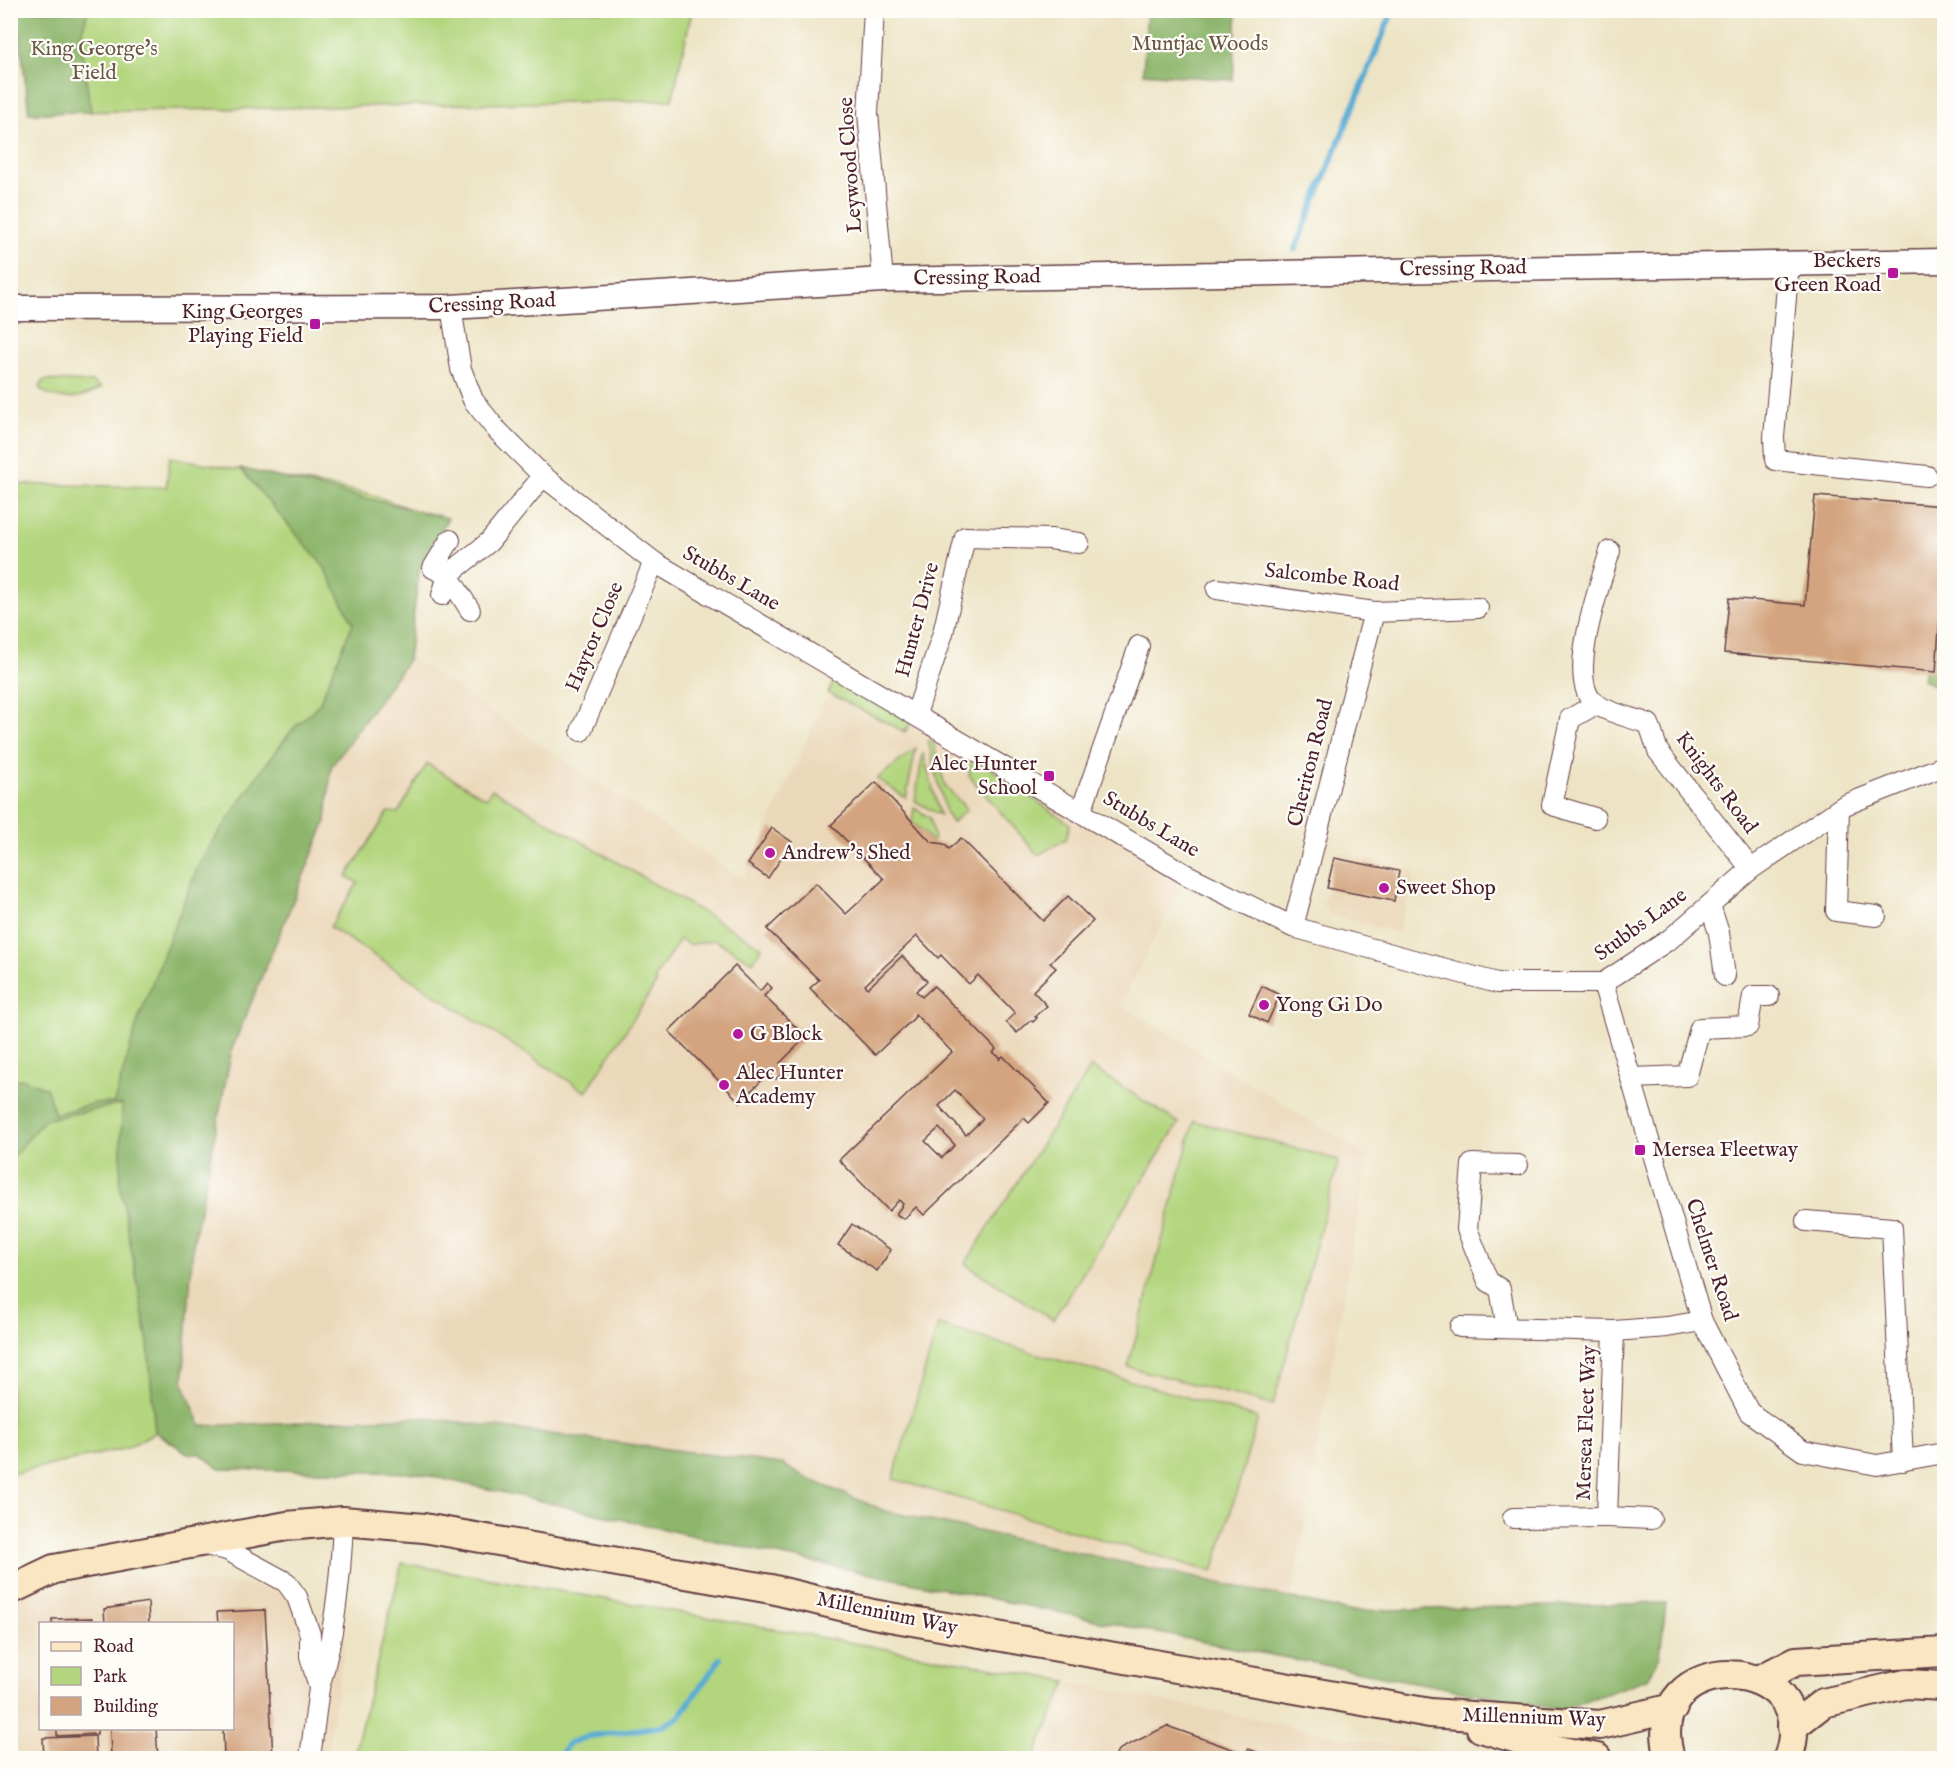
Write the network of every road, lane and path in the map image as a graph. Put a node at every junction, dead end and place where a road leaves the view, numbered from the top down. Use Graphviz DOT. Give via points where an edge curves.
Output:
graph roads {
  1 [pos="874,10"];
  2 [pos="1944,261"];
  3 [pos="1789,262"];
  4 [pos="883,280"];
  5 [pos="452,307"];
  6 [pos="10,308"];
  7 [pos="543,476"];
  8 [pos="1927,476"];
  9 [pos="450,540"];
  10 [pos="1079,543"];
  11 [pos="1610,551"];
  12 [pos="654,562"];
  13 [pos="448,574"];
  14 [pos="1217,589"];
  15 [pos="442,595"];
  16 [pos="1478,608"];
  17 [pos="470,610"];
  18 [pos="1374,612"];
  19 [pos="1139,646"];
  20 [pos="1596,704"];
  21 [pos="916,714"];
  22 [pos="581,731"];
  23 [pos="1944,766"];
  24 [pos="1839,809"];
  25 [pos="1081,811"];
  26 [pos="1595,818"];
  27 [pos="1751,869"];
  28 [pos="1710,905"];
  29 [pos="1876,916"];
  30 [pos="1293,927"];
  31 [pos="1725,976"];
  32 [pos="1603,983"];
  33 [pos="1769,996"];
  34 [pos="1630,1078"];
  35 [pos="1518,1165"];
  36 [pos="1806,1221"];
  37 [pos="1702,1321"];
  38 [pos="1460,1327"];
  39 [pos="1507,1328"];
  40 [pos="1614,1331"];
  41 [pos="1944,1453"];
  42 [pos="1903,1461"];
  43 [pos="1607,1517"];
  44 [pos="1513,1518"];
  45 [pos="1651,1519"];
  46 [pos="343,1521"];
  47 [pos="196,1543"];
  48 [pos="10,1590"];
  49 [pos="1944,1653"];
  50 [pos="1759,1680"];
  51 [pos="1944,1686"];
  52 [pos="319,1688"];
  53 [pos="1673,1708"];
  54 [pos="1430,1713"];
  55 [pos="1792,1727"];
  56 [pos="310,1758"];
  57 [pos="1597,1758"];
  58 [pos="1670,1758"];
  59 [pos="1788,1758"];
  1 -- 4 [label="street, Leywood Close" via="868,112"];
  2 -- 3 [label="street, Cressing Road"];
  3 -- 4 [label="street, Cressing Road"];
  3 -- 8 [label="street" via="1775,460"];
  4 -- 5 [label="street, Cressing Road"];
  5 -- 6 [label="street, Cressing Road"];
  5 -- 7 [label="street, Stubbs Lane" via="461,369 473,400"];
  7 -- 12 [label="street, Stubbs Lane"];
  7 -- 13 [label="street" via="489,542"];
  9 -- 13 [label="street" via="434,568"];
  10 -- 21 [label="street, Hunter Drive" via="965,537 943,633"];
  11 -- 20 [label="street" via="1585,644 1583,683"];
  12 -- 21 [label="street, Stubbs Lane"];
  12 -- 22 [label="street, Haytor Close"];
  13 -- 15 [label="street"];
  13 -- 17 [label="street"];
  14 -- 18 [label="street, Salcombe Road"];
  16 -- 18 [label="street, Salcombe Road"];
  18 -- 30 [label="street, Cheriton Road"];
  19 -- 25 [label="street"];
  20 -- 26 [label="street" via="1570,719 1552,805"];
  20 -- 27 [label="street, Knights Road" via="1649,724 1659,751"];
  21 -- 25 [label="street, Stubbs Lane"];
  23 -- 24 [label="street, Stubbs Lane"];
  24 -- 27 [label="street, Stubbs Lane"];
  24 -- 29 [label="street" via="1836,911"];
  25 -- 30 [label="street, Stubbs Lane" via="1188,875"];
  27 -- 28 [label="street, Stubbs Lane"];
  28 -- 31 [label="street" via="1719,933"];
  28 -- 32 [label="street, Stubbs Lane" via="1670,939"];
  30 -- 32 [label="street, Stubbs Lane" via="1497,983"];
  32 -- 34 [label="street, Chelmer Road"];
  33 -- 34 [label="street" via="1753,996 1748,1026 1700,1028 1687,1076"];
  34 -- 37 [label="street, Chelmer Road"];
  35 -- 39 [label="street" via="1472,1164 1467,1229 1488,1281 1500,1289"];
  36 -- 42 [label="street" via="1892,1228"];
  37 -- 40 [label="street, Mersea Fleet Way"];
  37 -- 42 [label="street, Chelmer Road" via="1749,1412 1803,1451 1877,1465"];
  38 -- 39 [label="street, Mersea Fleet Way"];
  39 -- 40 [label="street, Mersea Fleet Way"];
  40 -- 43 [label="street, Mersea Fleet Way"];
  41 -- 42 [label="street, Chelmer Road"];
  43 -- 44 [label="street, Mersea Fleet Way"];
  43 -- 45 [label="street, Mersea Fleet Way"];
  46 -- 47 [label="main road, Millennium Way" via="287,1526"];
  46 -- 52 [label="street" via="341,1580 331,1648"];
  46 -- 54 [label="main road, Millennium Way" via="424,1528 760,1587 873,1614"];
  47 -- 48 [label="main road, Millennium Way" via="54,1569"];
  47 -- 52 [label="street" via="226,1550 286,1582 297,1597 310,1634 310,1656"];
  49 -- 50 [label="main road" via="1796,1661"];
  50 -- 53 [label="main road" via="1740,1674 1720,1674 1701,1680"];
  50 -- 55 [label="main road" via="1775,1692"];
  51 -- 55 [label="main road" via="1906,1684 1823,1703"];
  52 -- 56 [label="street"];
  53 -- 54 [label="main road, Millennium Way" via="1600,1725"];
  53 -- 58 [label="main road" via="1667,1726"];
  54 -- 57 [label="main road, Millennium Way" via="1551,1749"];
  55 -- 59 [label="main road"];
}
